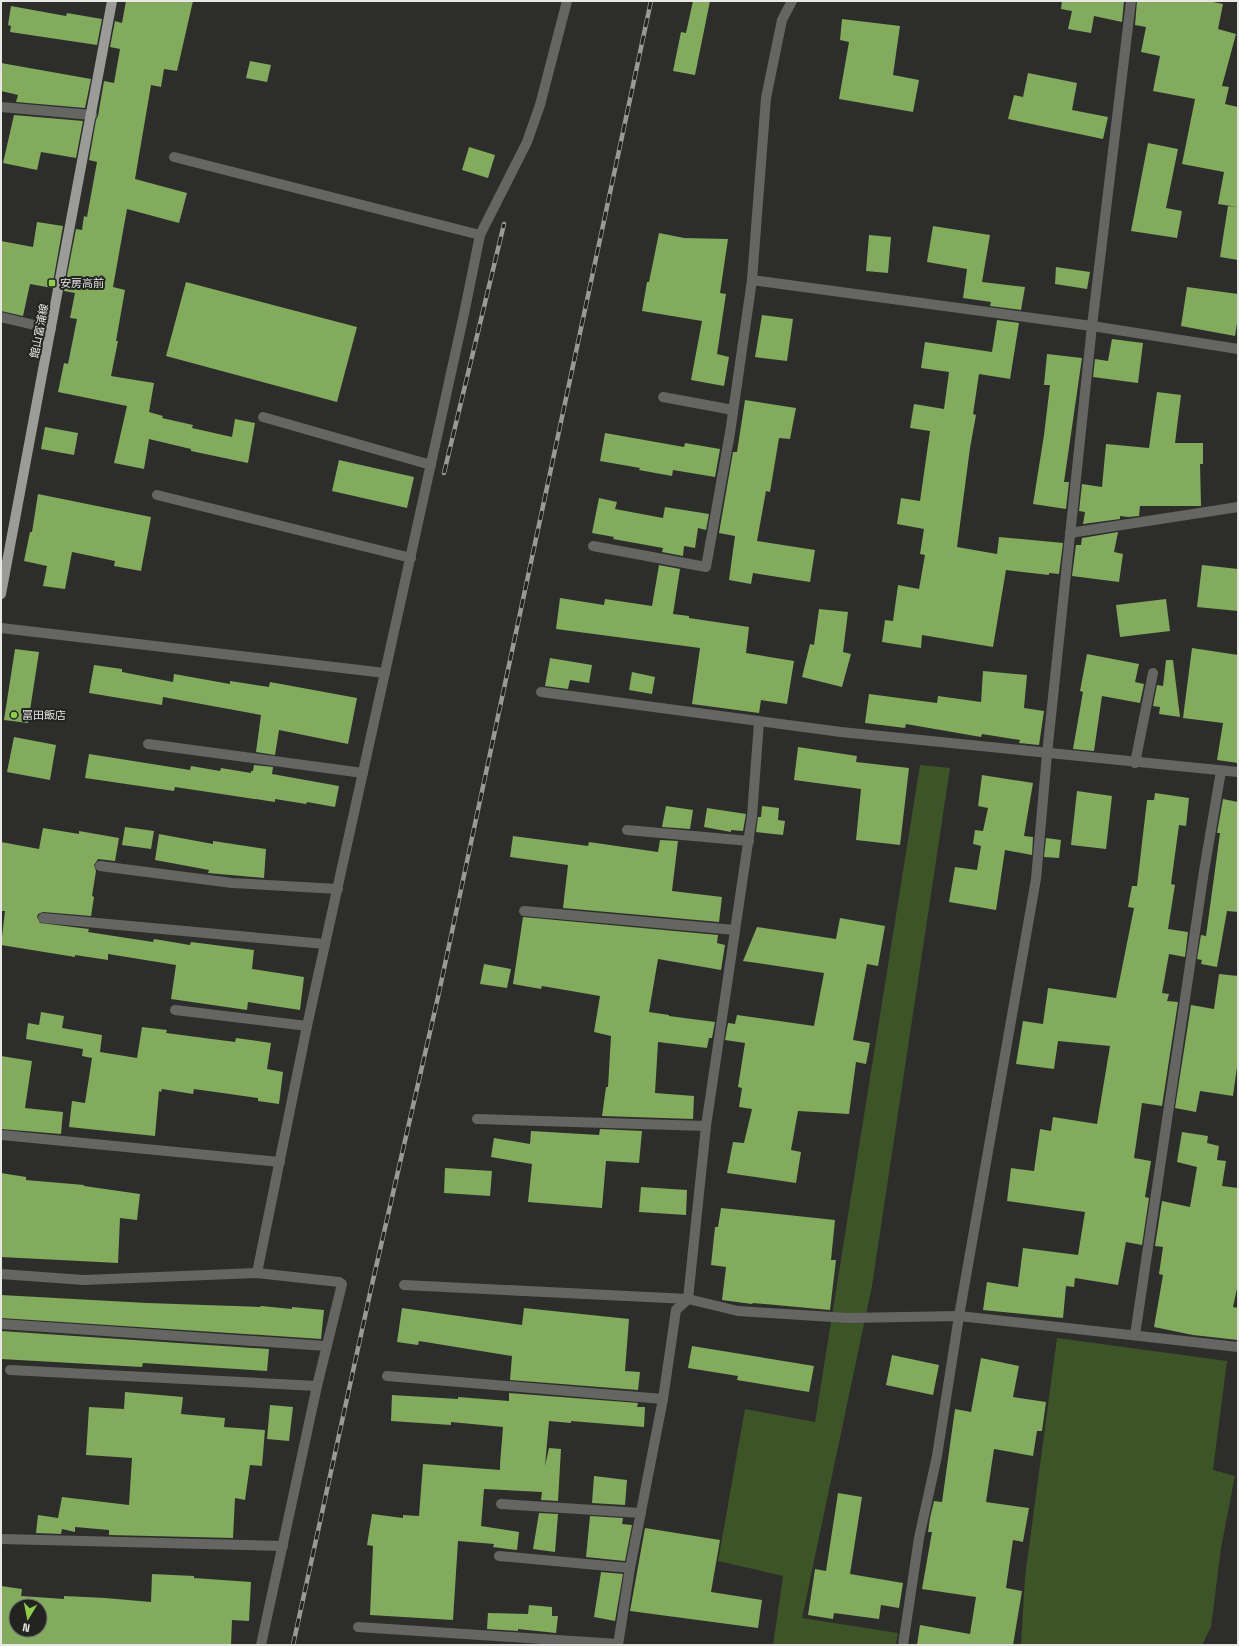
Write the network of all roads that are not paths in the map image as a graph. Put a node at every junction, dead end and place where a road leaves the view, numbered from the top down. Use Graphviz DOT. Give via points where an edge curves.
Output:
graph roads {
  1 [pos="112,1"];
  2 [pos="567,1"];
  3 [pos="792,1"];
  4 [pos="1131,1"];
  5 [pos="1,107"];
  6 [pos="92,115"];
  7 [pos="174,157"];
  8 [pos="480,235"];
  9 [pos="752,280"];
  10 [pos="1,317"];
  11 [pos="1092,326"];
  12 [pos="51,329"];
  13 [pos="1238,348"];
  14 [pos="663,397"];
  15 [pos="733,410"];
  16 [pos="263,417"];
  17 [pos="431,465"];
  18 [pos="157,495"];
  19 [pos="1238,507"];
  20 [pos="1070,533"];
  21 [pos="593,546"];
  22 [pos="410,558"];
  23 [pos="1,594"];
  24 [pos="1,628"];
  25 [pos="385,673"];
  26 [pos="1153,673"];
  27 [pos="541,692"];
  28 [pos="759,722"];
  29 [pos="148,744"];
  30 [pos="1047,754"];
  31 [pos="1135,763"];
  32 [pos="1220,771"];
  33 [pos="1238,772"];
  34 [pos="363,773"];
  35 [pos="627,830"];
  36 [pos="749,841"];
  37 [pos="100,866"];
  38 [pos="338,889"];
  39 [pos="524,911"];
  40 [pos="43,918"];
  41 [pos="735,930"];
  42 [pos="325,944"];
  43 [pos="175,1010"];
  44 [pos="307,1026"];
  45 [pos="477,1119"];
  46 [pos="706,1126"];
  47 [pos="2,1135"];
  48 [pos="280,1162"];
  49 [pos="1,1274"];
  50 [pos="257,1274"];
  51 [pos="404,1285"];
  52 [pos="688,1299"];
  53 [pos="959,1316"];
  54 [pos="1,1324"];
  55 [pos="1135,1336"];
  56 [pos="327,1346"];
  57 [pos="1238,1347"];
  58 [pos="10,1370"];
  59 [pos="387,1376"];
  60 [pos="317,1386"];
  61 [pos="662,1399"];
  62 [pos="501,1504"];
  63 [pos="641,1513"];
  64 [pos="1,1540"];
  65 [pos="283,1546"];
  66 [pos="499,1556"];
  67 [pos="630,1568"];
  68 [pos="358,1627"];
  69 [pos="261,1645"];
  70 [pos="618,1645"];
  71 [pos="903,1645"];
  1 -- 6 [label="main road, 館山富浦線"];
  2 -- 8 [label="street" via="540,105 527,142"];
  3 -- 9 [label="street" via="782,20 766,98"];
  4 -- 11 [label="street"];
  5 -- 6 [label="street"];
  6 -- 12 [label="main road, 館山富浦線"];
  7 -- 8 [label="street"];
  8 -- 17 [label="street"];
  9 -- 11 [label="street"];
  9 -- 15 [label="street"];
  10 -- 12 [label="street"];
  11 -- 13 [label="street"];
  11 -- 20 [label="street"];
  12 -- 23 [label="main road, 館山富浦線"];
  14 -- 15 [label="street"];
  15 -- 21 [label="street" via="706,566"];
  16 -- 17 [label="street"];
  17 -- 22 [label="street"];
  18 -- 22 [label="street"];
  19 -- 20 [label="street"];
  20 -- 30 [label="street"];
  22 -- 25 [label="street"];
  24 -- 25 [label="street"];
  25 -- 34 [label="street"];
  26 -- 31 [label="street"];
  27 -- 28 [label="street"];
  28 -- 30 [label="street"];
  28 -- 36 [label="street"];
  29 -- 34 [label="street"];
  30 -- 31 [label="street"];
  30 -- 53 [label="street" via="1036,879"];
  31 -- 32 [label="street"];
  32 -- 33 [label="street"];
  32 -- 55 [label="street"];
  34 -- 38 [label="street"];
  35 -- 36 [label="street"];
  36 -- 41 [label="street"];
  37 -- 38 [label="street" via="232,883"];
  38 -- 42 [label="street"];
  39 -- 41 [label="street"];
  40 -- 42 [label="street"];
  41 -- 46 [label="street"];
  42 -- 44 [label="street"];
  43 -- 44 [label="street"];
  44 -- 48 [label="street"];
  45 -- 46 [label="street"];
  46 -- 52 [label="street"];
  47 -- 48 [label="street"];
  48 -- 50 [label="street"];
  49 -- 50 [label="street" via="84,1280"];
  50 -- 56 [label="street" via="342,1284"];
  51 -- 52 [label="street"];
  52 -- 53 [label="street" via="738,1311 848,1318"];
  52 -- 61 [label="street" via="676,1310"];
  53 -- 55 [label="street"];
  53 -- 71 [label="street" via="937,1456 919,1538"];
  54 -- 56 [label="street"];
  55 -- 57 [label="street"];
  56 -- 60 [label="street"];
  58 -- 60 [label="street"];
  59 -- 61 [label="street"];
  60 -- 65 [label="street"];
  61 -- 63 [label="street"];
  62 -- 63 [label="street"];
  63 -- 67 [label="street"];
  64 -- 65 [label="street"];
  65 -- 69 [label="street"];
  66 -- 67 [label="street"];
  67 -- 70 [label="street"];
  68 -- 70 [label="street"];
}
